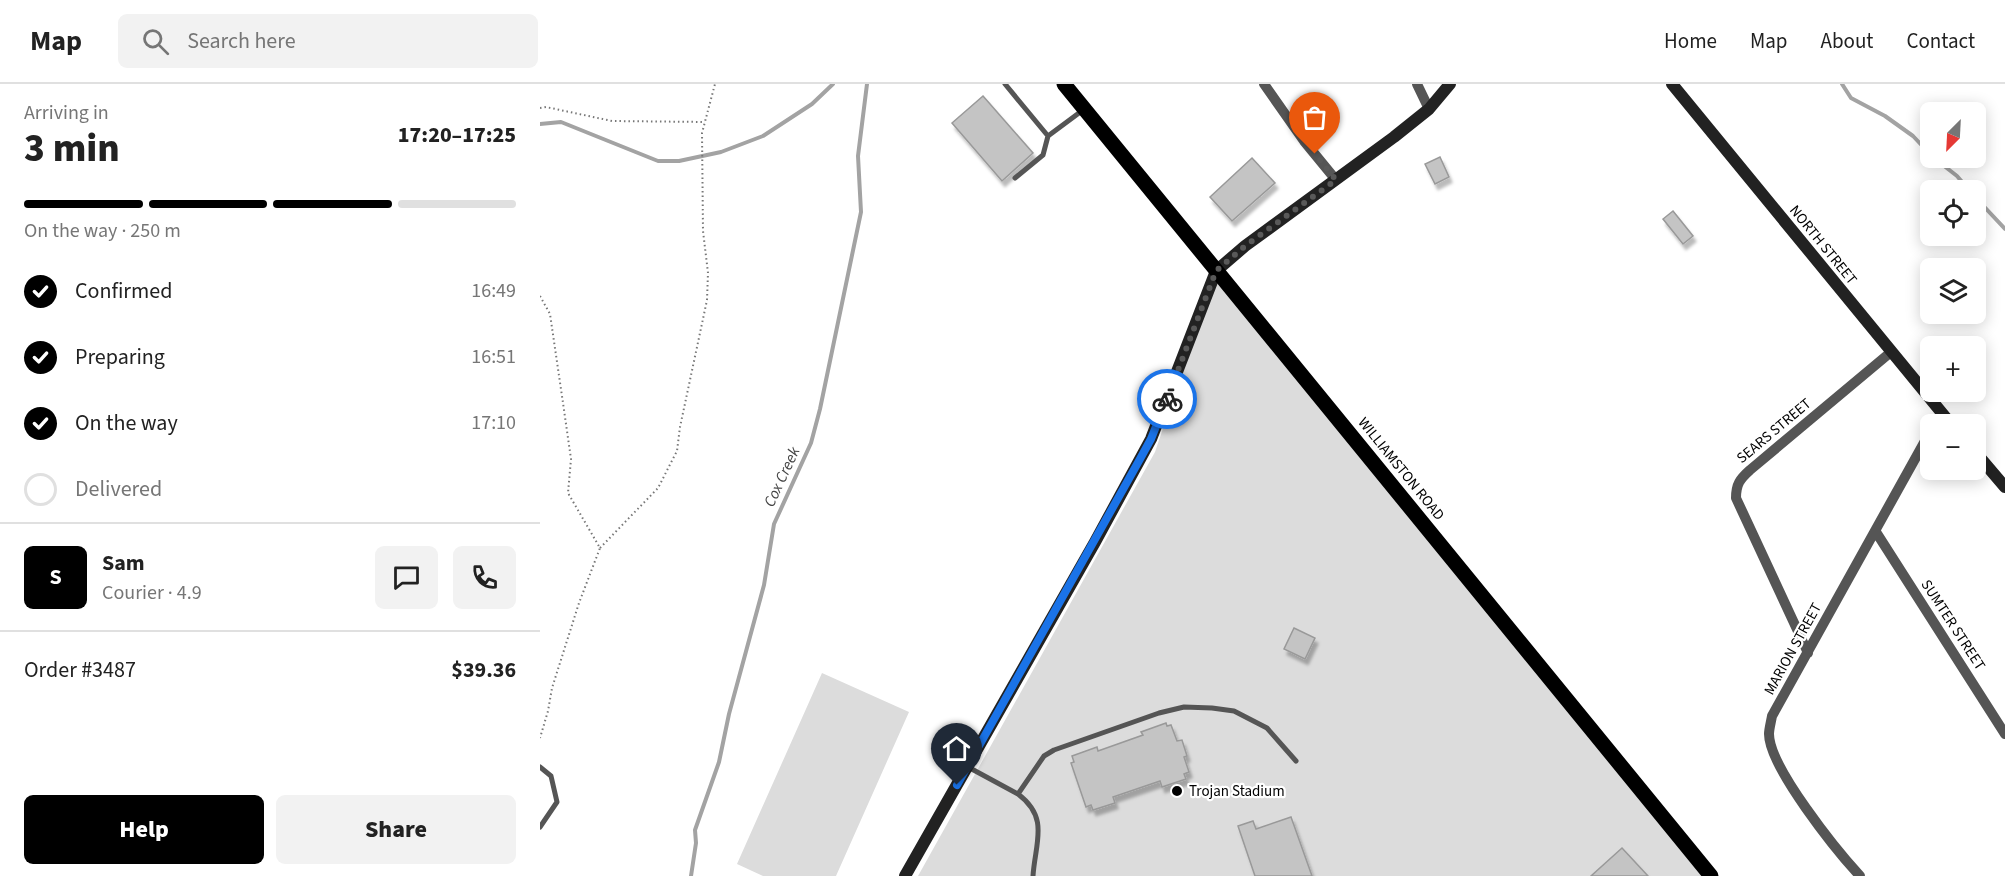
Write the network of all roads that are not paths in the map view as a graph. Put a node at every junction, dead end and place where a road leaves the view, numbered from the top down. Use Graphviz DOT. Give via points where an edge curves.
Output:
graph roads {
  1 [pos="1005,84"];
  2 [pos="1064,84"];
  3 [pos="1264,84"];
  4 [pos="1417,84"];
  5 [pos="1450,84"];
  6 [pos="1672,84"];
  7 [pos="1084,109"];
  8 [pos="1429,109"];
  9 [pos="1048,136"];
  10 [pos="1015,178"];
  11 [pos="1336,180"];
  12 [pos="1216,271"];
  13 [pos="1891,352"];
  14 [pos="1934,414"];
  15 [pos="1920,451"];
  16 [pos="1986,465"];
  17 [pos="2005,487"];
  18 [pos="1876,532"];
  19 [pos="1808,653"];
  20 [pos="2005,734"];
  21 [pos="1296,761"];
  22 [pos="540,767"];
  23 [pos="968,767"];
  24 [pos="1018,794"];
  25 [pos="540,827"];
  26 [pos="905,876"];
  27 [pos="1033,876"];
  28 [pos="1711,876"];
  29 [pos="1860,876"];
  1 -- 9 [label="lane"];
  2 -- 7 [label="main road, WILLIAMSTON ROAD"];
  3 -- 11 [label="street"];
  4 -- 8 [label="street"];
  5 -- 8 [label="street"];
  6 -- 13 [label="street, NORTH STREET"];
  7 -- 9 [label="lane"];
  7 -- 12 [label="main road, WILLIAMSTON ROAD"];
  8 -- 11 [label="street"];
  9 -- 10 [label="lane" via="1043,154"];
  11 -- 12 [label="street"];
  12 -- 23 [label="street" via="1151,439"];
  12 -- 28 [label="main road, WILLIAMSTON ROAD"];
  13 -- 14 [label="street, NORTH STREET"];
  13 -- 19 [label="street, SEARS STREET" via="1750,470 1736,487 1736,498"];
  15 -- 18 [label="street, MARION STREET"];
  16 -- 17 [label="street"];
  18 -- 19 [label="street, MARION STREET"];
  18 -- 20 [label="street, SUMTER STREET"];
  19 -- 29 [label="street, MARION STREET" via="1772,716 1769,735 1792,786"];
  21 -- 24 [label="lane" via="1268,728 1253,720 1234,711 1184,706 1054,750 1044,756"];
  22 -- 25 [label="lane" via="550,776 557,802"];
  23 -- 24 [label="lane"];
  23 -- 26 [label="street"];
  24 -- 27 [label="lane" via="1036,813 1039,833"];
}
